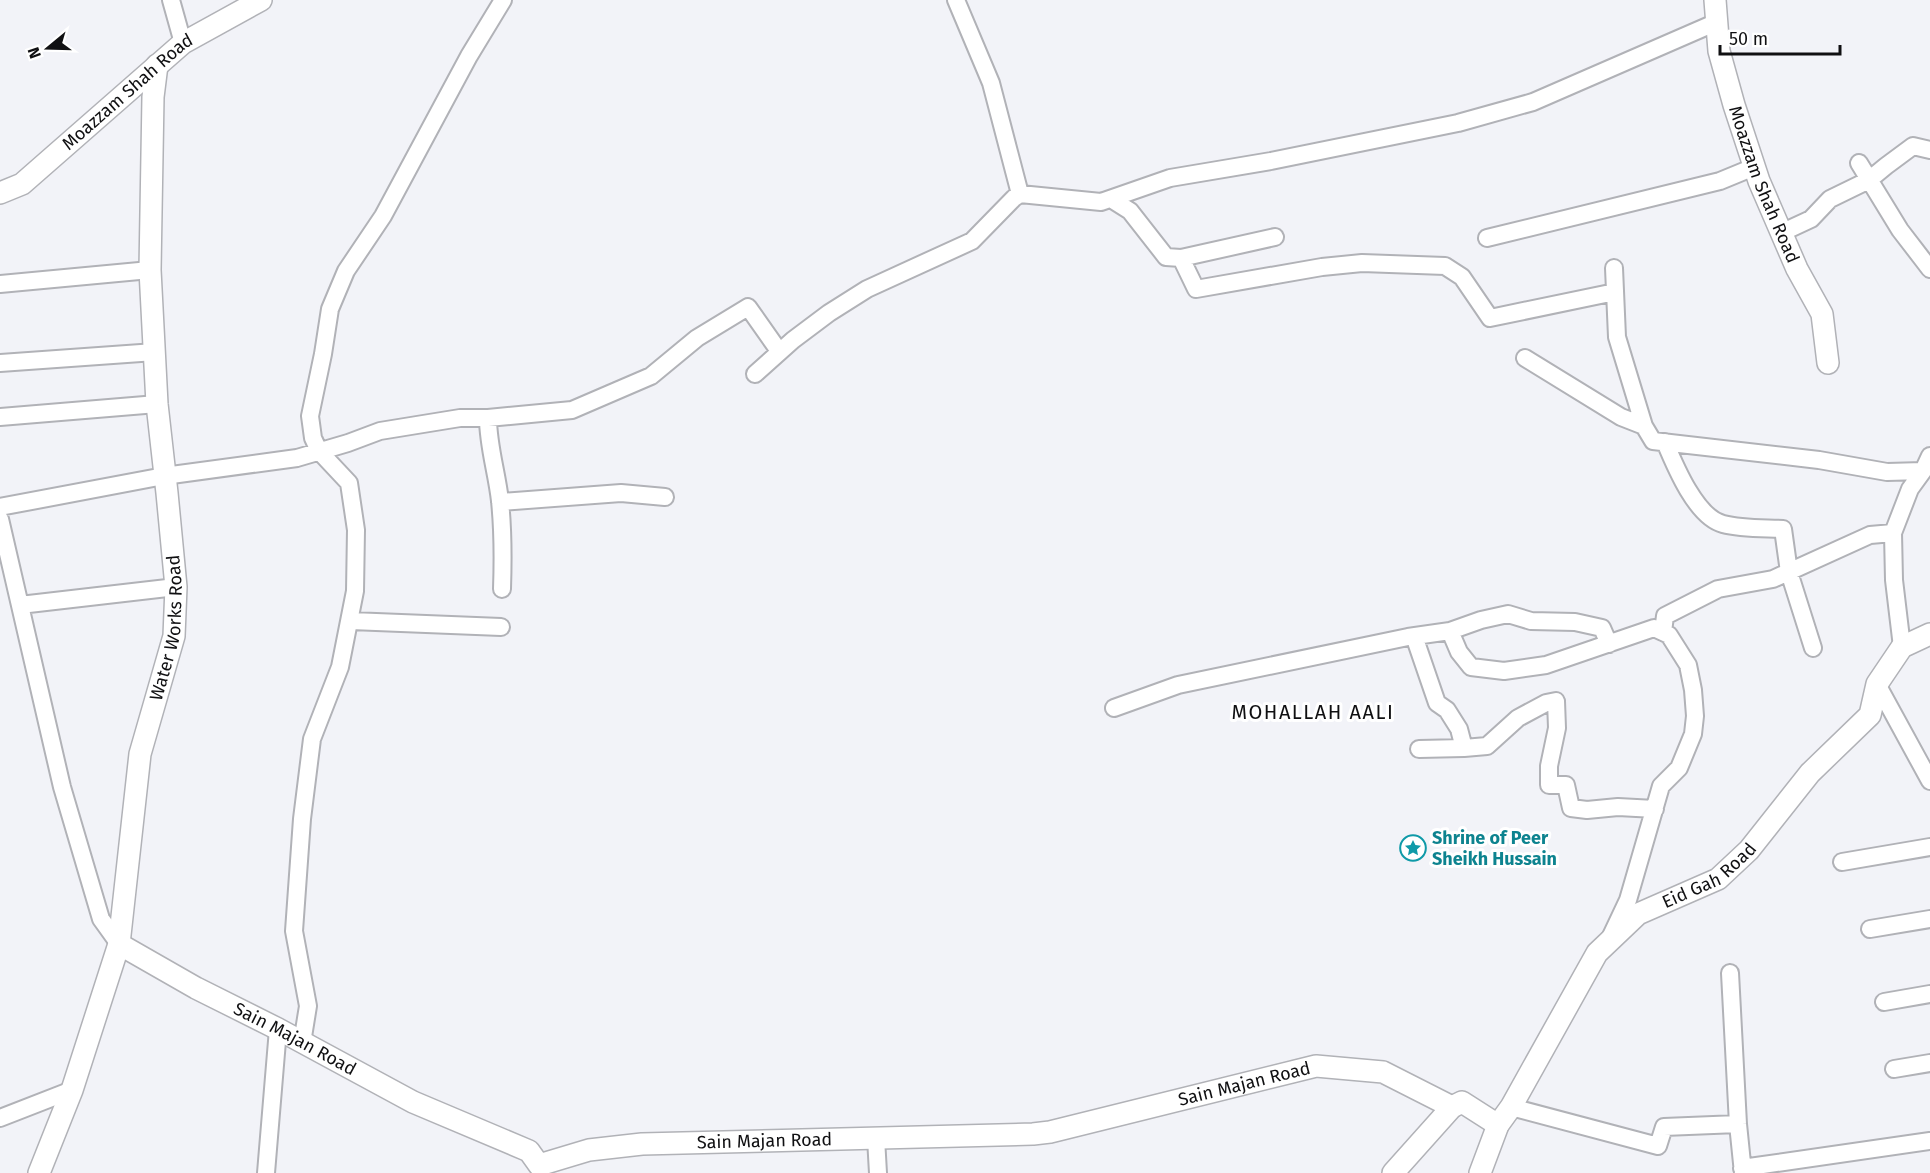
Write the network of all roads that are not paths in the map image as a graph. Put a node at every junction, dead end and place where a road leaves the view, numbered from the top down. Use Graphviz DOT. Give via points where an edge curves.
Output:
graph roads {
  1 [pos="171,0"];
  2 [pos="261,0"];
  3 [pos="503,0"];
  4 [pos="956,0"];
  5 [pos="1715,0"];
  6 [pos="1717,22"];
  7 [pos="183,43"];
  8 [pos="157,66"];
  9 [pos="1930,150"];
  10 [pos="1859,163"];
  11 [pos="1754,167"];
  12 [pos="1869,180"];
  13 [pos="22,184"];
  14 [pos="0,193"];
  15 [pos="1020,194"];
  16 [pos="1111,199"];
  17 [pos="0,206"];
  18 [pos="1781,233"];
  19 [pos="1275,237"];
  20 [pos="1487,237"];
  21 [pos="1181,258"];
  22 [pos="1614,267"];
  23 [pos="1930,269"];
  24 [pos="150,270"];
  25 [pos="0,284"];
  26 [pos="1615,292"];
  27 [pos="780,351"];
  28 [pos="155,352"];
  29 [pos="1525,357"];
  30 [pos="0,363"];
  31 [pos="1828,363"];
  32 [pos="755,374"];
  33 [pos="157,404"];
  34 [pos="0,417"];
  35 [pos="488,418"];
  36 [pos="1644,426"];
  37 [pos="1665,442"];
  38 [pos="319,452"];
  39 [pos="1927,464"];
  40 [pos="164,476"];
  41 [pos="665,497"];
  42 [pos="500,502"];
  43 [pos="0,507"];
  44 [pos="0,519"];
  45 [pos="1893,533"];
  46 [pos="1789,572"];
  47 [pos="176,587"];
  48 [pos="502,589"];
  49 [pos="20,605"];
  50 [pos="351,621"];
  51 [pos="501,627"];
  52 [pos="1450,631"];
  53 [pos="1663,632"];
  54 [pos="1930,634"];
  55 [pos="1414,636"];
  56 [pos="1608,644"];
  57 [pos="1902,647"];
  58 [pos="1813,648"];
  59 [pos="1877,684"];
  60 [pos="1114,708"];
  61 [pos="1464,748"];
  62 [pos="1419,749"];
  63 [pos="1930,781"];
  64 [pos="1655,809"];
  65 [pos="1930,847"];
  66 [pos="1842,862"];
  67 [pos="1930,919"];
  68 [pos="1870,929"];
  69 [pos="1610,940"];
  70 [pos="119,944"];
  71 [pos="1730,974"];
  72 [pos="1930,994"];
  73 [pos="1884,1002"];
  74 [pos="278,1029"];
  75 [pos="302,1043"];
  76 [pos="1930,1063"];
  77 [pos="1894,1069"];
  78 [pos="72,1090"];
  79 [pos="1452,1107"];
  80 [pos="1511,1107"];
  81 [pos="0,1119"];
  82 [pos="1738,1124"];
  83 [pos="1498,1125"];
  84 [pos="876,1138"];
  85 [pos="1930,1141"];
  86 [pos="538,1169"];
  87 [pos="1743,1170"];
  88 [pos="39,1173"];
  89 [pos="266,1173"];
  90 [pos="878,1173"];
  91 [pos="1393,1173"];
  92 [pos="1480,1173"];
  1 -- 7 [label="street"];
  2 -- 7 [label="street, Moazzam Shah Road"];
  3 -- 38 [label="street" via="383,216 346,271 330,309 310,416"];
  4 -- 15 [label="street" via="991,83"];
  5 -- 6 [label="street, Moazzam Shah Road"];
  6 -- 11 [label="street, Moazzam Shah Road" via="1719,51"];
  6 -- 16 [label="street" via="1533,102 1458,123 1170,178"];
  7 -- 8 [label="street, Moazzam Shah Road"];
  8 -- 13 [label="street, Moazzam Shah Road"];
  8 -- 24 [label="street, Water Works Road"];
  9 -- 12 [label="street" via="1913,146"];
  10 -- 12 [label="street"];
  11 -- 18 [label="street, Moazzam Shah Road"];
  11 -- 20 [label="street" via="1720,181"];
  12 -- 18 [label="street" via="1830,199 1811,219"];
  12 -- 23 [label="street"];
  13 -- 14 [label="street, Moazzam Shah Road"];
  13 -- 17 [label="street"];
  15 -- 16 [label="street" via="1101,202"];
  15 -- 27 [label="street" via="972,241 867,289"];
  16 -- 21 [label="street" via="1130,211 1166,256"];
  18 -- 31 [label="street, Moazzam Shah Road" via="1822,315"];
  19 -- 21 [label="street"];
  21 -- 26 [label="street" via="1196,289 1362,263 1445,266 1462,277 1490,318"];
  22 -- 26 [label="street"];
  24 -- 25 [label="street"];
  24 -- 28 [label="street, Water Works Road"];
  26 -- 36 [label="street" via="1617,337"];
  27 -- 32 [label="street"];
  27 -- 35 [label="street" via="748,307 697,338 651,376 572,410"];
  28 -- 30 [label="street"];
  28 -- 33 [label="street, Water Works Road"];
  29 -- 36 [label="street" via="1621,417"];
  33 -- 34 [label="street"];
  33 -- 40 [label="street, Water Works Road"];
  35 -- 38 [label="street" via="460,418 380,431"];
  35 -- 42 [label="street"];
  36 -- 37 [label="street" via="1653,441"];
  37 -- 39 [label="street" via="1887,472"];
  37 -- 46 [label="street" via="1697,506 1721,523 1783,529"];
  38 -- 40 [label="street"];
  38 -- 50 [label="street" via="349,483 357,530"];
  39 -- 45 [label="street" via="1910,489"];
  40 -- 43 [label="street"];
  40 -- 47 [label="street, Water Works Road"];
  41 -- 42 [label="street" via="621,493"];
  42 -- 48 [label="street"];
  44 -- 49 [label="street"];
  45 -- 46 [label="street" via="1870,535"];
  45 -- 57 [label="street"];
  46 -- 53 [label="street" via="1773,579 1718,589 1665,616"];
  46 -- 58 [label="street"];
  47 -- 49 [label="street"];
  47 -- 70 [label="street, Water Works Road" via="174,636 140,754"];
  49 -- 70 [label="street" via="62,787 101,919"];
  50 -- 51 [label="street"];
  50 -- 75 [label="street" via="340,667 312,739 302,819 294,931 308,1006"];
  52 -- 55 [label="street"];
  52 -- 56 [label="street" via="1508,614 1531,621 1575,622 1602,628"];
  52 -- 56 [label="street" via="1471,668 1504,671 1546,665"];
  53 -- 56 [label="street" via="1654,628"];
  53 -- 64 [label="street" via="1688,665 1695,716 1693,734 1679,768 1661,786"];
  54 -- 57 [label="street"];
  55 -- 60 [label="street" via="1178,685"];
  55 -- 61 [label="street" via="1437,703 1447,710 1459,729"];
  57 -- 59 [label="street, Eid Gah Road"];
  59 -- 63 [label="street"];
  59 -- 69 [label="street, Eid Gah Road" via="1870,715 1810,772 1749,850 1718,879 1638,914"];
  61 -- 62 [label="street"];
  61 -- 64 [label="street" via="1487,746 1518,718 1556,701 1557,728 1549,785 1566,785 1571,808"];
  64 -- 69 [label="street" via="1628,900"];
  65 -- 66 [label="street"];
  67 -- 68 [label="street"];
  69 -- 80 [label="street, Eid Gah Road" via="1597,953"];
  70 -- 74 [label="street, Sain Majan Road"];
  70 -- 78 [label="street, Water Works Road"];
  71 -- 82 [label="street"];
  72 -- 73 [label="street"];
  74 -- 75 [label="street, Sain Majan Road"];
  74 -- 89 [label="street"];
  75 -- 86 [label="street, Sain Majan Road" via="413,1102 529,1151"];
  76 -- 77 [label="street"];
  78 -- 81 [label="street"];
  78 -- 88 [label="street, Water Works Road"];
  79 -- 83 [label="street, Sain Majan Road" via="1462,1102"];
  79 -- 84 [label="street, Sain Majan Road" via="1383,1072 1316,1066 1050,1132"];
  79 -- 91 [label="street"];
  80 -- 82 [label="street" via="1658,1146 1664,1127"];
  80 -- 83 [label="street, Eid Gah Road"];
  82 -- 87 [label="street"];
  83 -- 92 [label="street, Eid Gah Road"];
  84 -- 86 [label="street, Sain Majan Road" via="642,1144 589,1150"];
  84 -- 90 [label="street"];
  85 -- 87 [label="street"];
}
